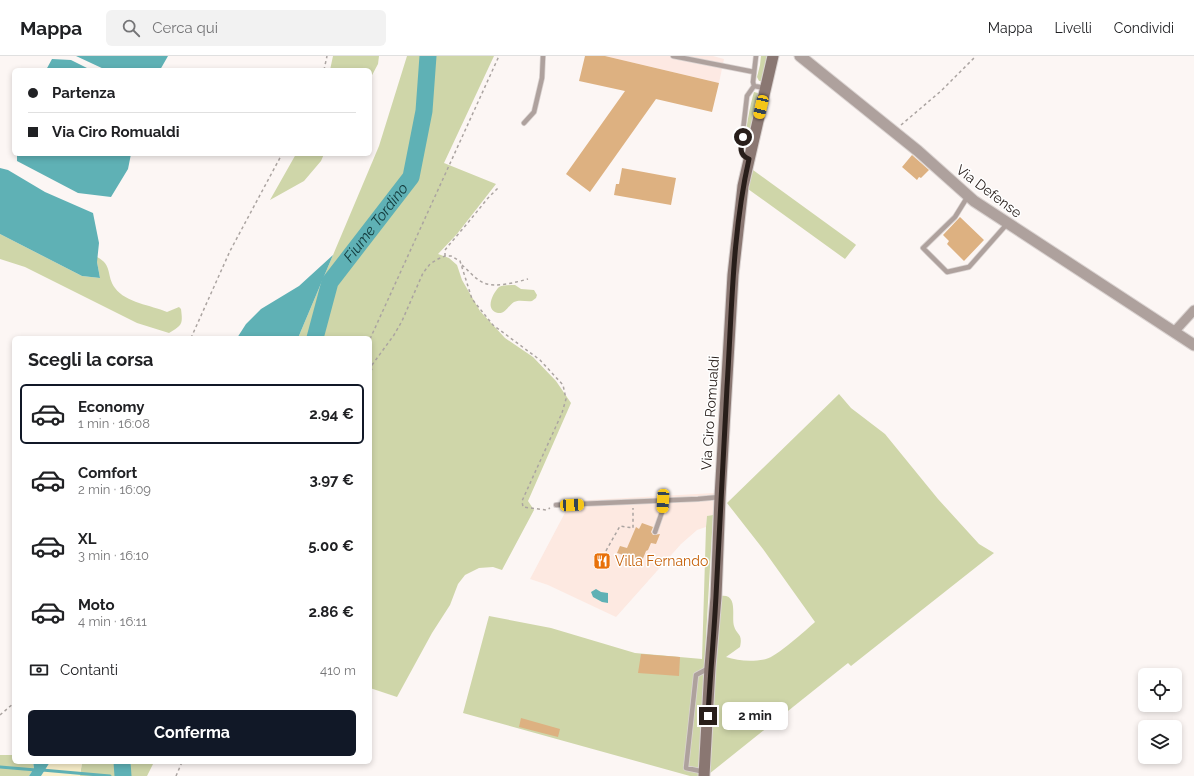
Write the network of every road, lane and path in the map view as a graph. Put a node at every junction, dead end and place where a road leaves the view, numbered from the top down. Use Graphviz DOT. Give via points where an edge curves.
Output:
graph roads {
  1 [pos="327,56"];
  2 [pos="499,56"];
  3 [pos="543,56"];
  4 [pos="673,56"];
  5 [pos="756,56"];
  6 [pos="773,56"];
  7 [pos="800,56"];
  8 [pos="976,56"];
  9 [pos="324,68"];
  10 [pos="754,72"];
  11 [pos="760,87"];
  12 [pos="524,123"];
  13 [pos="894,132"];
  14 [pos="281,156"];
  15 [pos="749,159"];
  16 [pos="499,187"];
  17 [pos="968,196"];
  18 [pos="1007,223"];
  19 [pos="445,256"];
  20 [pos="460,264"];
  21 [pos="528,279"];
  22 [pos="1194,310"];
  23 [pos="1174,332"];
  24 [pos="192,336"];
  25 [pos="371,336"];
  26 [pos="1194,345"];
  27 [pos="372,365"];
  28 [pos="372,369"];
  29 [pos="720,497"];
  30 [pos="663,501"];
  31 [pos="633,502"];
  32 [pos="556,505"];
  33 [pos="655,532"];
  34 [pos="603,556"];
  35 [pos="710,667"];
  36 [pos="12,705"];
  37 [pos="0,715"];
  38 [pos="181,764"];
  39 [pos="704,774"];
  40 [pos="176,776"];
  1 -- 9 [label="path"];
  2 -- 25 [label="path"];
  3 -- 12 [label="lane" via="542,78 534,112"];
  4 -- 10 [label="lane"];
  5 -- 10 [label="lane"];
  6 -- 11 [label="main road, Via Ciro Romualdi"];
  7 -- 13 [label="street, Via Defense"];
  8 -- 13 [label="path"];
  10 -- 11 [label="lane" via="753,82"];
  11 -- 15 [label="main road, Via Ciro Romualdi"];
  11 -- 15 [label="lane" via="747,96 741,148 744,157"];
  13 -- 17 [label="street, Via Defense"];
  14 -- 24 [label="path" via="230,251"];
  15 -- 29 [label="main road, Via Ciro Romualdi" via="743,186 733,275"];
  16 -- 19 [label="path" via="445,250"];
  17 -- 18 [label="street, Via Defense"];
  17 -- 18 [label="lane" via="955,217 923,248 947,272 969,267"];
  18 -- 23 [label="street, Via Defense"];
  19 -- 20 [label="path" via="451,256 460,261"];
  19 -- 27 [label="path" via="430,264 423,273 399,325"];
  20 -- 21 [label="path" via="486,284 511,284"];
  20 -- 32 [label="path" via="472,299 493,325 540,360 563,385 566,399 562,413 522,501 523,507 530,509 546,510"];
  22 -- 23 [label="street"];
  23 -- 26 [label="street, Via Defense"];
  27 -- 28 [label="path"];
  29 -- 30 [label="lane"];
  29 -- 35 [label="main road, Via Ciro Romualdi"];
  30 -- 31 [label="lane"];
  30 -- 33 [label="lane"];
  31 -- 32 [label="lane"];
  31 -- 34 [label="path" via="633,528 620,526"];
  35 -- 39 [label="main road, Via Ciro Romualdi"];
  35 -- 39 [label="lane" via="696,675 686,768"];
  36 -- 37 [label="path"];
  38 -- 40 [label="path"];
}
